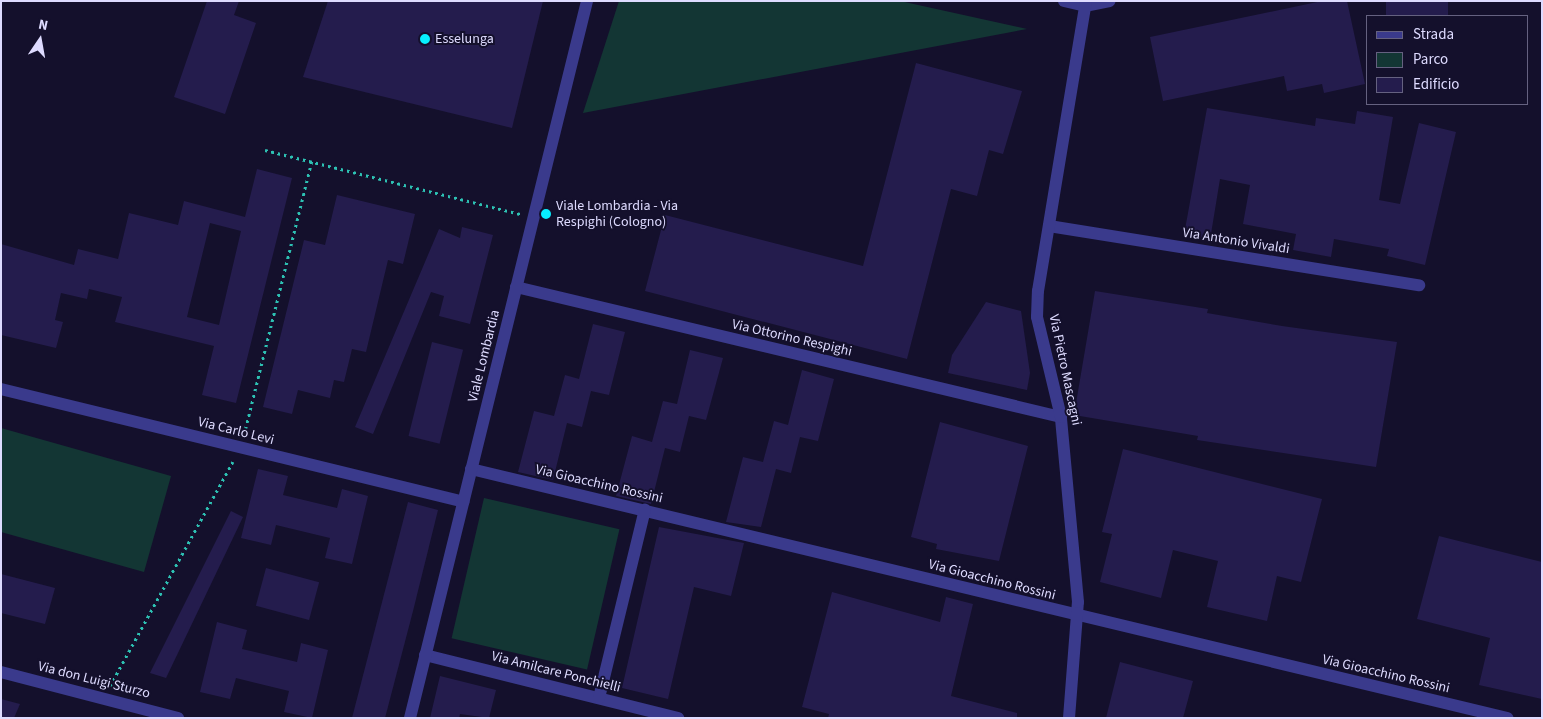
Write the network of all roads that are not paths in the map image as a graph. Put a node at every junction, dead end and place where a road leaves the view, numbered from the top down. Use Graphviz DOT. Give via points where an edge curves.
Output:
graph roads {
  1 [pos="587,1"];
  2 [pos="1064,1"];
  3 [pos="1108,1"];
  4 [pos="1086,4"];
  5 [pos="1048,226"];
  6 [pos="1419,285"];
  7 [pos="516,288"];
  8 [pos="1,389"];
  9 [pos="1062,417"];
  10 [pos="471,469"];
  11 [pos="463,502"];
  12 [pos="645,510"];
  13 [pos="1079,617"];
  14 [pos="425,655"];
  15 [pos="2,676"];
  16 [pos="599,698"];
  17 [pos="178,718"];
  18 [pos="410,718"];
  19 [pos="678,718"];
  20 [pos="1069,718"];
  21 [pos="1507,718"];
  1 -- 7 [label="street, Viale Lombardia"];
  2 -- 4 [label="street"];
  3 -- 4 [label="street"];
  4 -- 5 [label="street, Via Pietro Mascagni"];
  5 -- 6 [label="street, Via Antonio Vivaldi"];
  5 -- 9 [label="street, Via Pietro Mascagni" via="1037,317"];
  7 -- 9 [label="street, Via Ottorino Respighi"];
  7 -- 10 [label="street, Viale Lombardia"];
  8 -- 11 [label="street, Via Carlo Levi"];
  9 -- 13 [label="street, Via Pietro Mascagni"];
  10 -- 11 [label="street, Viale Lombardia"];
  10 -- 12 [label="street, Via Gioacchino Rossini"];
  11 -- 14 [label="street, Viale Lombardia"];
  12 -- 13 [label="street, Via Gioacchino Rossini"];
  12 -- 16 [label="street"];
  13 -- 20 [label="street, Via Pietro Mascagni"];
  13 -- 21 [label="street, Via Gioacchino Rossini"];
  14 -- 16 [label="street, Via Amilcare Ponchielli"];
  14 -- 18 [label="street, Viale Lombardia"];
  15 -- 17 [label="street, Via don Luigi Sturzo"];
  16 -- 19 [label="street, Via Amilcare Ponchielli"];
}
